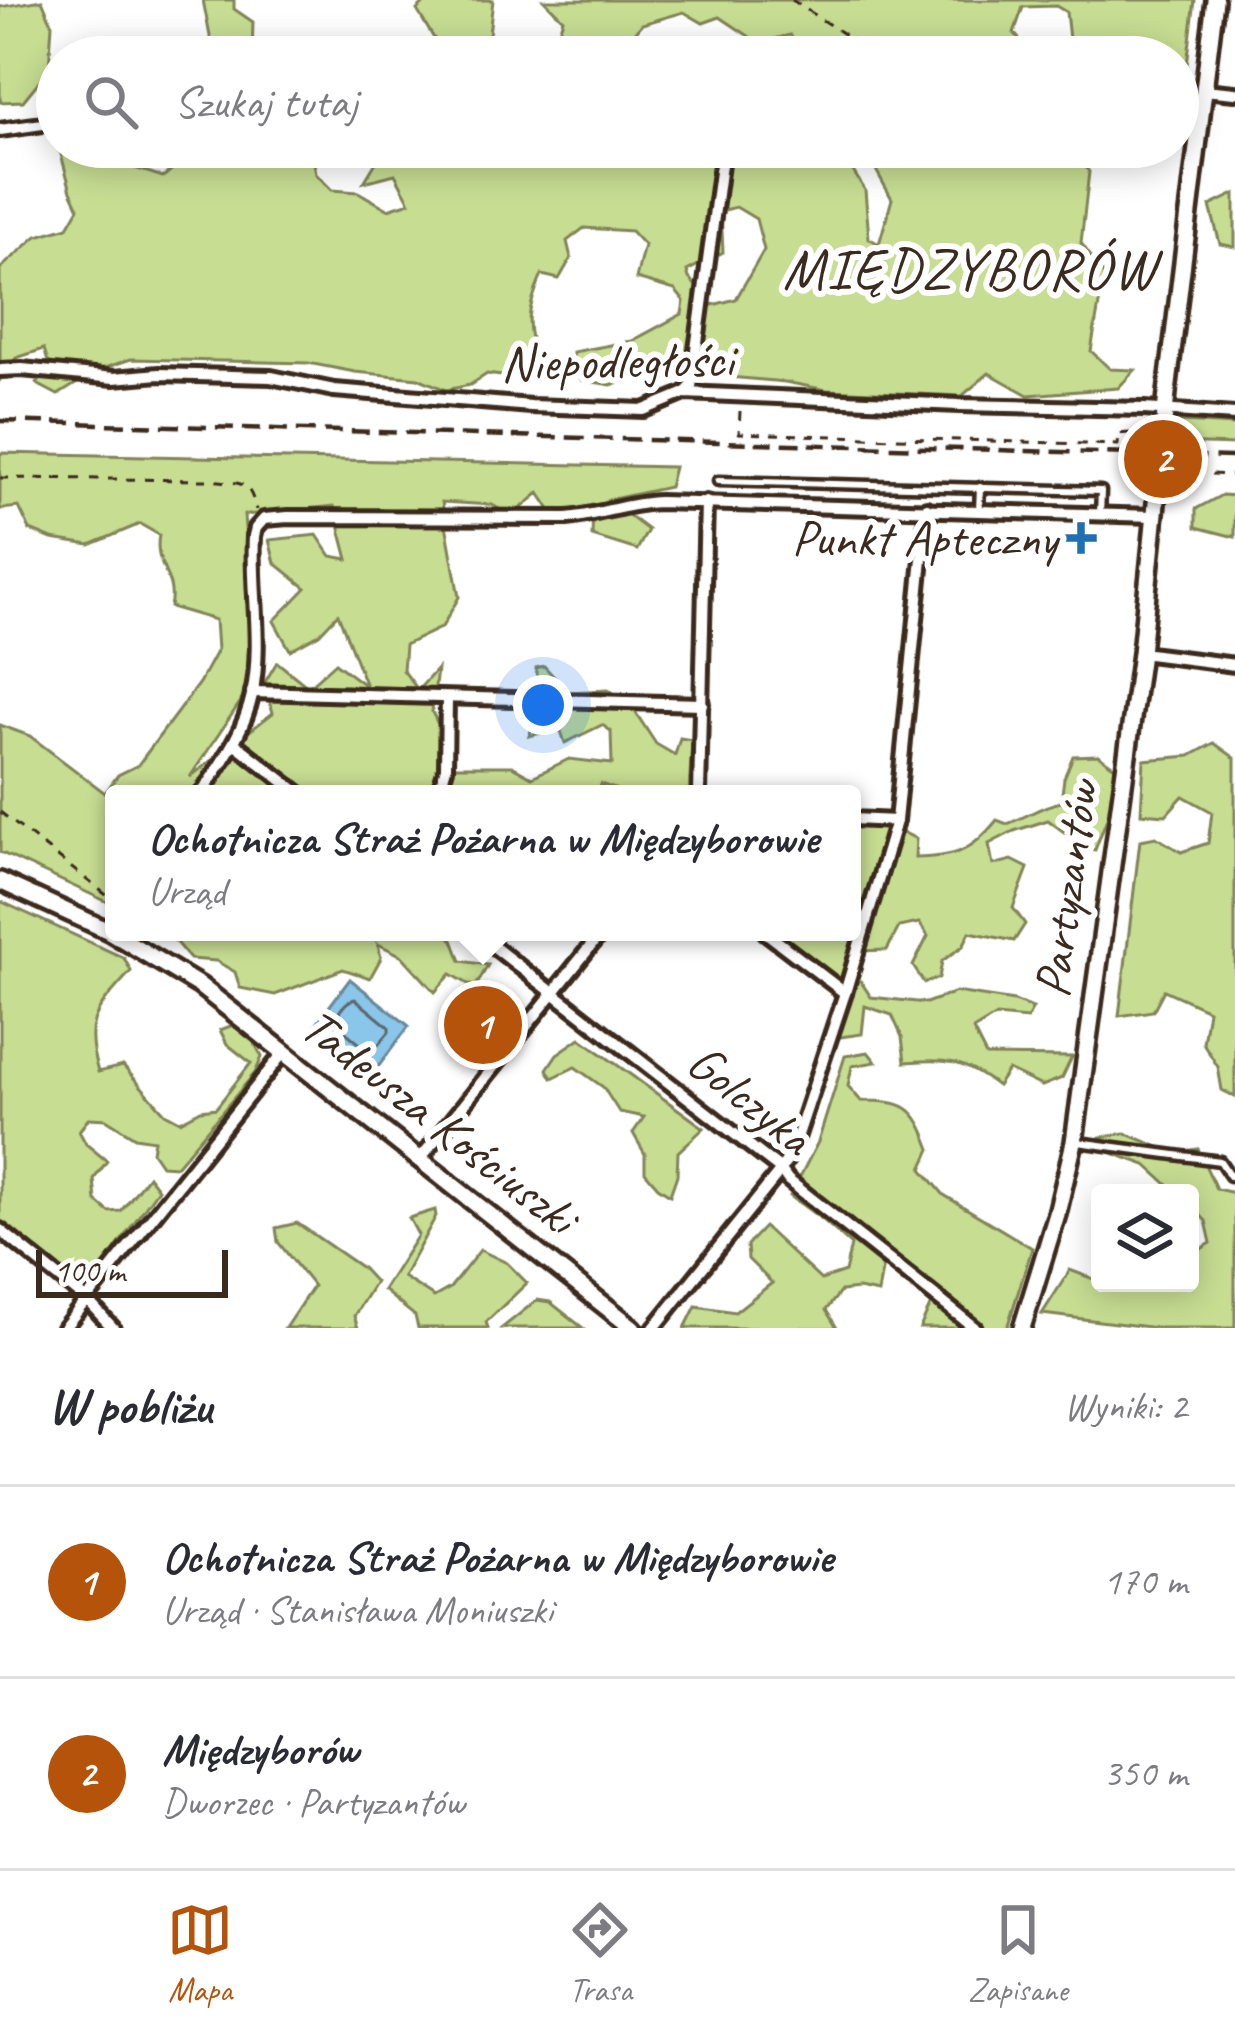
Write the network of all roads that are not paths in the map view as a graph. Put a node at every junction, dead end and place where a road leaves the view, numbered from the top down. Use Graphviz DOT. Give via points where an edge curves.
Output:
graph roads {
  1 [pos="1215,0"];
  2 [pos="1204,90"];
  3 [pos="1235,93"];
  4 [pos="1201,122"];
  5 [pos="36,125"];
  6 [pos="0,130"];
  7 [pos="1199,138"];
  8 [pos="721,168"];
  9 [pos="1195,168"];
  10 [pos="0,370"];
  11 [pos="685,393"];
  12 [pos="1166,410"];
  13 [pos="1235,415"];
  14 [pos="718,481"];
  15 [pos="757,482"];
  16 [pos="980,488"];
  17 [pos="706,502"];
  18 [pos="756,504"];
  19 [pos="926,508"];
  20 [pos="979,510"];
  21 [pos="1100,514"];
  22 [pos="1155,516"];
  23 [pos="1141,653"];
  24 [pos="1235,665"];
  25 [pos="253,692"];
  26 [pos="447,698"];
  27 [pos="702,704"];
  28 [pos="234,743"];
  29 [pos="207,785"];
  30 [pos="288,785"];
  31 [pos="441,785"];
  32 [pos="699,785"];
  33 [pos="861,819"];
  34 [pos="896,820"];
  35 [pos="0,881"];
  36 [pos="105,925"];
  37 [pos="861,939"];
  38 [pos="132,941"];
  39 [pos="486,941"];
  40 [pos="595,941"];
  41 [pos="776,941"];
  42 [pos="861,941"];
  43 [pos="552,994"];
  44 [pos="845,994"];
  45 [pos="284,1052"];
  46 [pos="1074,1142"];
  47 [pos="420,1159"];
  48 [pos="781,1170"];
  49 [pos="1230,1176"];
  50 [pos="0,1230"];
  51 [pos="86,1300"];
  52 [pos="64,1328"];
  53 [pos="113,1328"];
  54 [pos="633,1328"];
  55 [pos="654,1328"];
  56 [pos="975,1328"];
  57 [pos="1022,1328"];
  1 -- 2 [label="street, Partyzantów"];
  2 -- 3 [label="street"];
  2 -- 4 [label="street, Partyzantów"];
  4 -- 7 [label="street, Partyzantów"];
  5 -- 6 [label="street"];
  8 -- 11 [label="street"];
  9 -- 12 [label="street, Partyzantów"];
  10 -- 11 [label="street, Niepodległości" via="271,377 334,390 644,410"];
  11 -- 12 [label="street, Niepodległości"];
  12 -- 13 [label="street, Niepodległości"];
  12 -- 22 [label="street, Partyzantów"];
  14 -- 15 [label="lane"];
  15 -- 16 [label="lane"];
  15 -- 18 [label="lane"];
  16 -- 20 [label="lane"];
  16 -- 21 [label="lane" via="1101,491"];
  17 -- 18 [label="street"];
  17 -- 25 [label="street" via="645,502 567,518 265,520 254,551"];
  17 -- 27 [label="street"];
  18 -- 19 [label="street"];
  19 -- 20 [label="street"];
  19 -- 34 [label="street"];
  20 -- 21 [label="street"];
  21 -- 22 [label="street"];
  22 -- 23 [label="street, Partyzantów"];
  23 -- 24 [label="street"];
  23 -- 46 [label="street, Partyzantów"];
  25 -- 26 [label="street"];
  25 -- 28 [label="street"];
  26 -- 27 [label="street"];
  26 -- 31 [label="street"];
  27 -- 32 [label="street"];
  28 -- 29 [label="street"];
  28 -- 30 [label="street"];
  33 -- 34 [label="street"];
  34 -- 37 [label="street"];
  35 -- 36 [label="street, Tadeusza Kościuszki"];
  38 -- 45 [label="street, Tadeusza Kościuszki"];
  39 -- 43 [label="street, Golczyka"];
  40 -- 43 [label="street"];
  41 -- 44 [label="street"];
  42 -- 44 [label="street"];
  43 -- 47 [label="street"];
  43 -- 48 [label="street, Golczyka"];
  44 -- 48 [label="street"];
  45 -- 47 [label="street, Tadeusza Kościuszki"];
  45 -- 51 [label="street"];
  46 -- 49 [label="lane" via="1220,1161"];
  46 -- 57 [label="street, Partyzantów"];
  47 -- 54 [label="street, Tadeusza Kościuszki"];
  48 -- 55 [label="street"];
  48 -- 56 [label="street, Golczyka"];
  50 -- 51 [label="street"];
  51 -- 52 [label="street"];
  51 -- 53 [label="street"];
}
